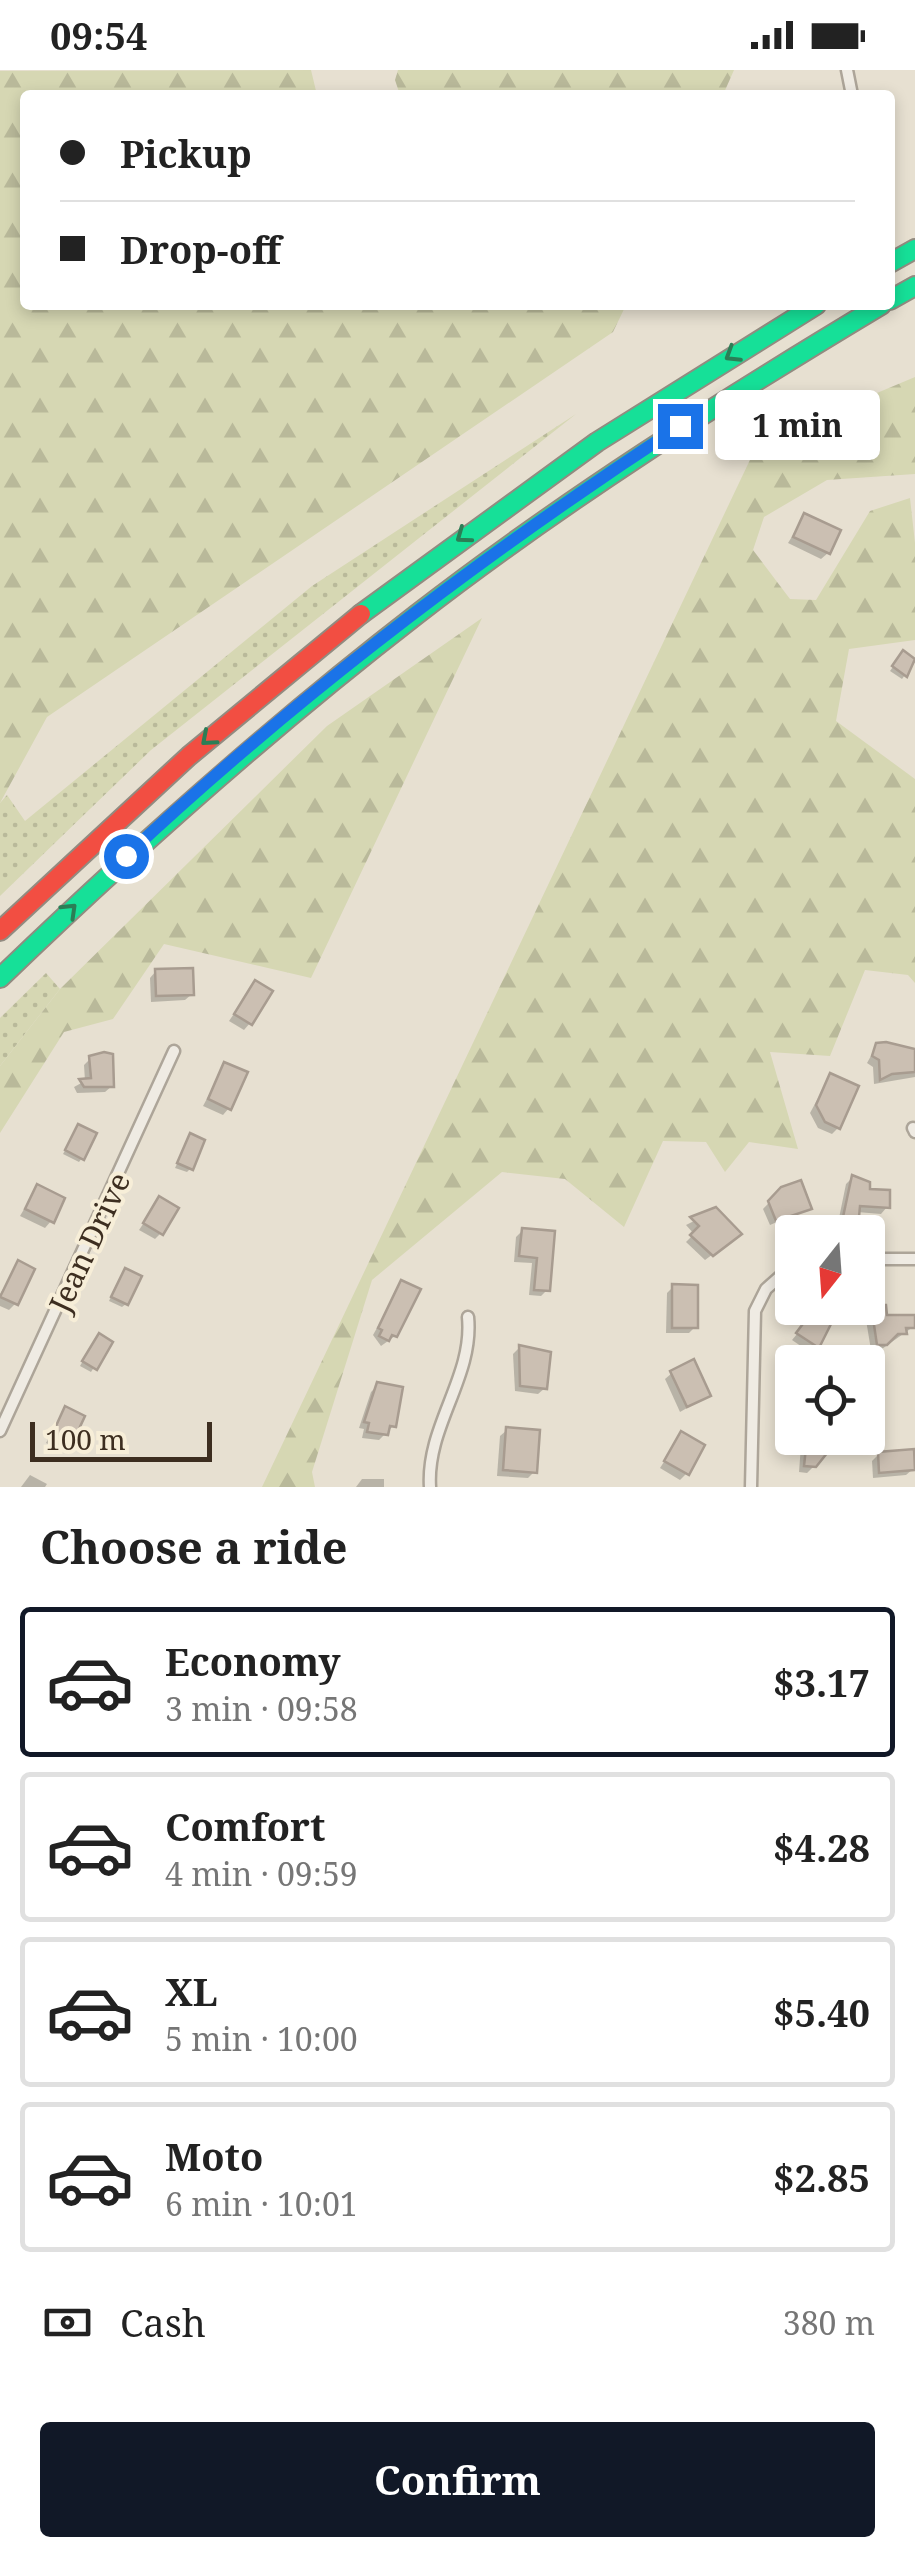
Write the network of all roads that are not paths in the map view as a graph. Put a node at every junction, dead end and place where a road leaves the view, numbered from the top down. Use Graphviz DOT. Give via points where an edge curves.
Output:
graph roads {
  1 [pos="808,310"];
  2 [pos="873,310"];
  3 [pos="0,931"];
  4 [pos="0,978"];
  5 [pos="174,1052"];
  6 [pos="915,1259"];
  7 [pos="885,1260"];
  8 [pos="775,1281"];
  9 [pos="468,1317"];
  10 [pos="0,1430"];
  11 [pos="430,1487"];
  12 [pos="752,1487"];
  1 -- 3 [label="highway, one-way" via="633,418 401,582 222,726"];
  4 -- 2 [label="highway, one-way" via="204,785 421,608 651,446"];
  5 -- 10 [label="street, Jean Drive"];
  6 -- 7 [label="street"];
  8 -- 12 [label="street" via="755,1311"];
  9 -- 11 [label="street" via="470,1339 432,1444"];
}
